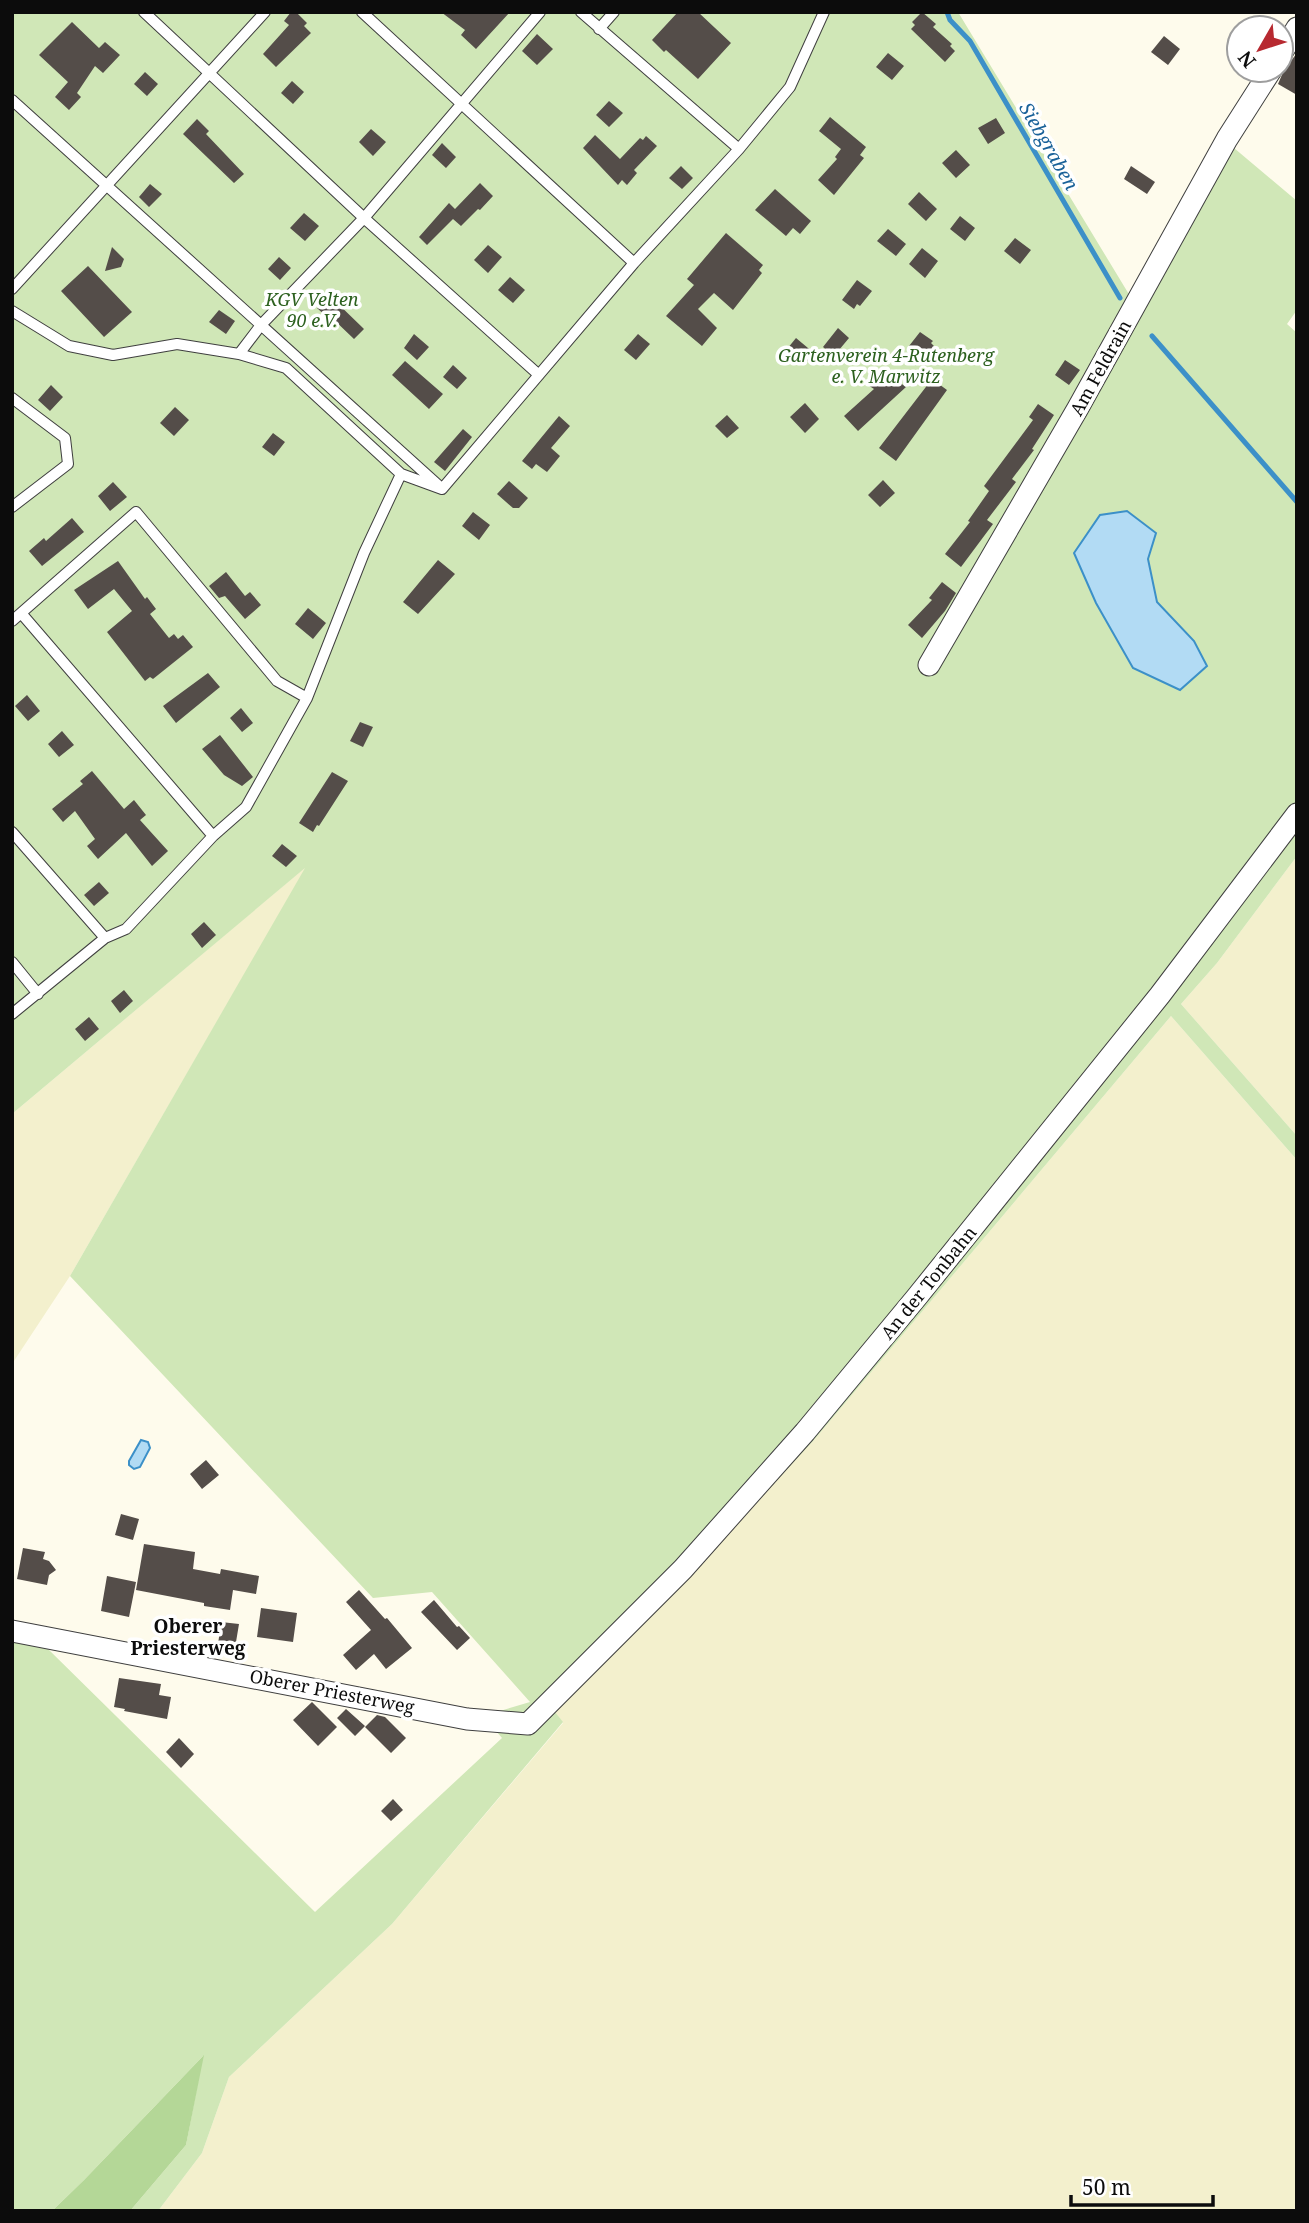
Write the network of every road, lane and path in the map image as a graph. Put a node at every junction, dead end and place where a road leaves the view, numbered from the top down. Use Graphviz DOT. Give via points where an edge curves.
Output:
graph roads {
  1 [pos="144,12"];
  2 [pos="265,12"];
  3 [pos="362,12"];
  4 [pos="540,12"];
  5 [pos="581,12"];
  6 [pos="614,12"];
  7 [pos="824,12"];
  8 [pos="599,29"];
  9 [pos="208,74"];
  10 [pos="1262,84"];
  11 [pos="12,100"];
  12 [pos="461,104"];
  13 [pos="739,149"];
  14 [pos="107,187"];
  15 [pos="364,218"];
  16 [pos="635,263"];
  17 [pos="12,289"];
  18 [pos="12,311"];
  19 [pos="261,325"];
  20 [pos="239,354"];
  21 [pos="539,376"];
  22 [pos="12,398"];
  23 [pos="401,474"];
  24 [pos="442,489"];
  25 [pos="12,507"];
  26 [pos="17,617"];
  27 [pos="929,665"];
  28 [pos="307,698"];
  29 [pos="1297,814"];
  30 [pos="12,832"];
  31 [pos="213,836"];
  32 [pos="105,938"];
  33 [pos="12,962"];
  34 [pos="38,993"];
  35 [pos="12,1014"];
  36 [pos="12,1631"];
  37 [pos="528,1724"];
  1 -- 9 [label="lane"];
  2 -- 9 [label="lane"];
  3 -- 12 [label="lane"];
  4 -- 12 [label="lane"];
  5 -- 8 [label="lane"];
  6 -- 8 [label="lane"];
  7 -- 13 [label="lane" via="790,87"];
  8 -- 13 [label="lane"];
  9 -- 14 [label="lane"];
  9 -- 15 [label="lane"];
  10 -- 27 [label="street, Am Feldrain"];
  11 -- 14 [label="lane"];
  12 -- 15 [label="lane"];
  12 -- 16 [label="lane"];
  13 -- 16 [label="lane"];
  14 -- 17 [label="lane"];
  14 -- 19 [label="lane"];
  15 -- 19 [label="lane"];
  15 -- 21 [label="lane"];
  16 -- 21 [label="lane"];
  18 -- 20 [label="lane" via="69,346 113,355 177,344"];
  19 -- 20 [label="lane"];
  19 -- 24 [label="lane"];
  20 -- 23 [label="lane" via="286,368"];
  21 -- 24 [label="lane"];
  22 -- 25 [label="lane" via="65,438 68,464"];
  23 -- 24 [label="lane"];
  23 -- 28 [label="lane" via="364,553"];
  26 -- 28 [label="lane" via="136,512 277,681"];
  26 -- 31 [label="lane"];
  28 -- 31 [label="lane" via="246,807"];
  29 -- 37 [label="street, An der Tonbahn" via="1152,1006 805,1432 683,1569"];
  30 -- 32 [label="lane"];
  31 -- 32 [label="lane" via="126,929"];
  32 -- 34 [label="lane"];
  33 -- 34 [label="lane"];
  34 -- 35 [label="lane"];
  36 -- 37 [label="street, Oberer Priesterweg" via="467,1719"];
}
